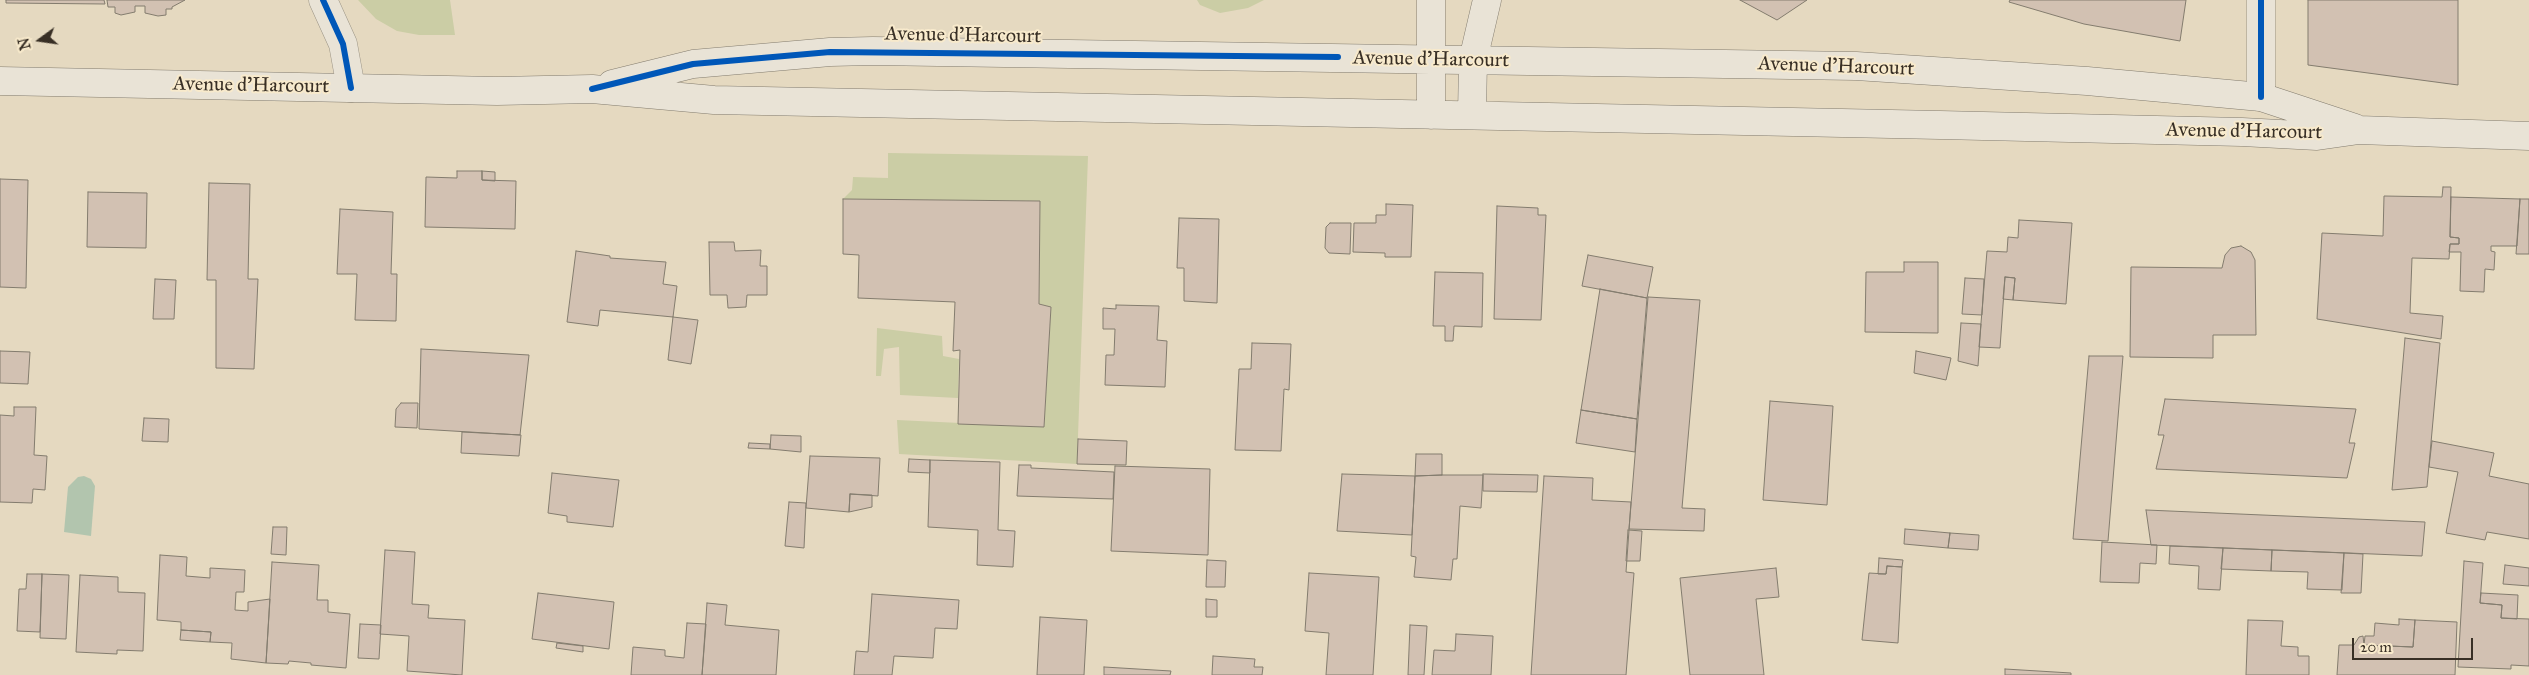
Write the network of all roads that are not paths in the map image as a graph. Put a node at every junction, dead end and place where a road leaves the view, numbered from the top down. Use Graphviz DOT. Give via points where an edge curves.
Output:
graph roads {
  1 [pos="323,0"];
  2 [pos="1431,0"];
  3 [pos="1486,0"];
  4 [pos="2261,0"];
  5 [pos="1432,60"];
  6 [pos="1473,60"];
  7 [pos="0,81"];
  8 [pos="351,88"];
  9 [pos="592,89"];
  10 [pos="2261,97"];
  11 [pos="1431,115"];
  12 [pos="1472,115"];
  13 [pos="2359,130"];
  14 [pos="2529,136"];
  1 -- 8 [label="main road" via="342,44"];
  2 -- 5 [label="main road"];
  3 -- 6 [label="main road"];
  4 -- 10 [label="main road"];
  5 -- 6 [label="main road, Avenue d'Harcourt"];
  5 -- 9 [label="main road, Avenue d'Harcourt" via="830,52 693,64"];
  5 -- 11 [label="main road"];
  6 -- 10 [label="main road, Avenue d'Harcourt" via="1856,66 2087,81"];
  6 -- 12 [label="main road"];
  7 -- 8 [label="main road, Avenue d'Harcourt"];
  8 -- 9 [label="main road, Avenue d'Harcourt"];
  9 -- 11 [label="main road, Avenue d'Harcourt" via="714,100"];
  10 -- 13 [label="main road, Avenue d'Harcourt"];
  11 -- 12 [label="main road, Avenue d'Harcourt"];
  12 -- 13 [label="main road, Avenue d'Harcourt" via="2317,136"];
  13 -- 14 [label="main road"];
}
